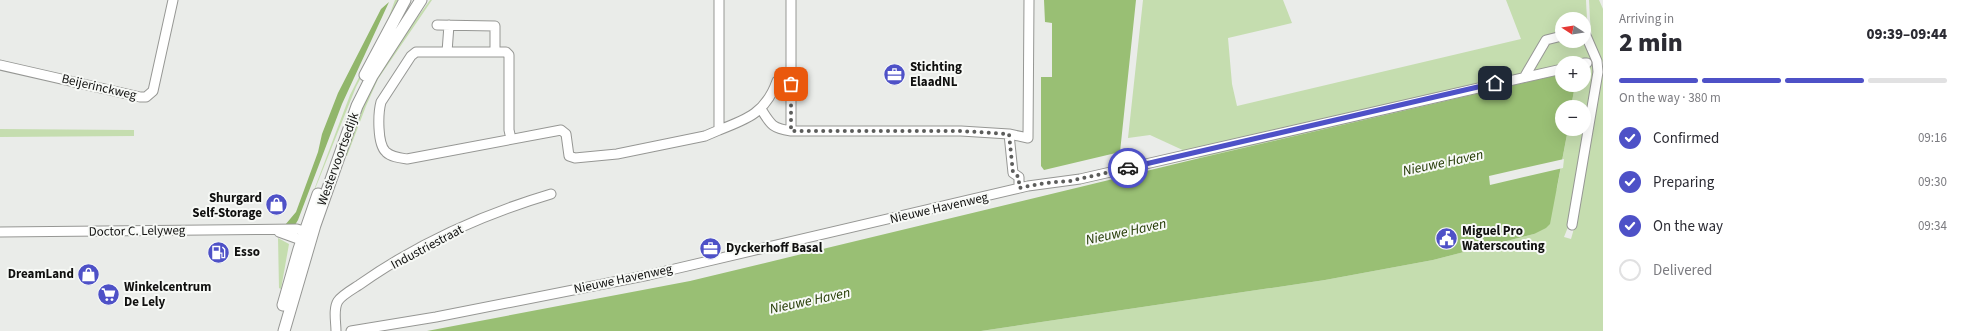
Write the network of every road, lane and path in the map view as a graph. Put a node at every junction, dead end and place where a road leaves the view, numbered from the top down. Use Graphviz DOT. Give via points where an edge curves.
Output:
graph roads {
  1 [pos="173,0"];
  2 [pos="405,0"];
  3 [pos="421,0"];
  4 [pos="719,0"];
  5 [pos="791,0"];
  6 [pos="1029,0"];
  7 [pos="437,24"];
  8 [pos="449,25"];
  9 [pos="1555,38"];
  10 [pos="1591,47"];
  11 [pos="447,52"];
  12 [pos="495,52"];
  13 [pos="0,65"];
  14 [pos="1555,70"];
  15 [pos="1525,76"];
  16 [pos="777,81"];
  17 [pos="761,109"];
  18 [pos="719,130"];
  19 [pos="791,131"];
  20 [pos="1009,134"];
  21 [pos="511,139"];
  22 [pos="1019,188"];
  23 [pos="551,194"];
  24 [pos="1572,224"];
  25 [pos="0,232"];
  26 [pos="306,237"];
  27 [pos="284,330"];
  28 [pos="336,331"];
  29 [pos="351,331"];
  1 -- 13 [label="street, Beijerinckweg" via="153,91 146,97"];
  2 -- 26 [label="main road, Westervoortsedijk" via="357,91"];
  3 -- 26 [label="main road, Westervoortsedijk" via="382,58 365,90"];
  4 -- 18 [label="street"];
  5 -- 19 [label="street"];
  6 -- 20 [label="street" via="1028,138"];
  7 -- 8 [label="street"];
  8 -- 11 [label="street"];
  8 -- 12 [label="street" via="495,26"];
  9 -- 15 [label="street" via="1546,40"];
  10 -- 24 [label="street" via="1597,61 1598,72"];
  11 -- 12 [label="street"];
  11 -- 21 [label="street" via="416,52 381,102 379,127 381,144 386,152 407,159"];
  12 -- 21 [label="street" via="506,52 509,55"];
  14 -- 15 [label="street, Nieuwe Havenweg"];
  15 -- 22 [label="street, Nieuwe Havenweg" via="1080,179"];
  16 -- 17 [label="street" via="774,92"];
  17 -- 18 [label="street" via="746,120"];
  17 -- 19 [label="street" via="771,125 777,129"];
  18 -- 21 [label="street" via="705,136 616,154 575,158 569,156 564,131"];
  19 -- 20 [label="street" via="961,131"];
  20 -- 22 [label="street" via="1013,173 1019,177"];
  22 -- 29 [label="street, Nieuwe Havenweg" via="649,275"];
  23 -- 28 [label="street, Industriestraat" via="468,225 416,251 367,280 338,300 335,307"];
  25 -- 26 [label="street, Doctor C. Lelyweg" via="298,229"];
  26 -- 27 [label="main road, Westervoortsedijk"];
}
